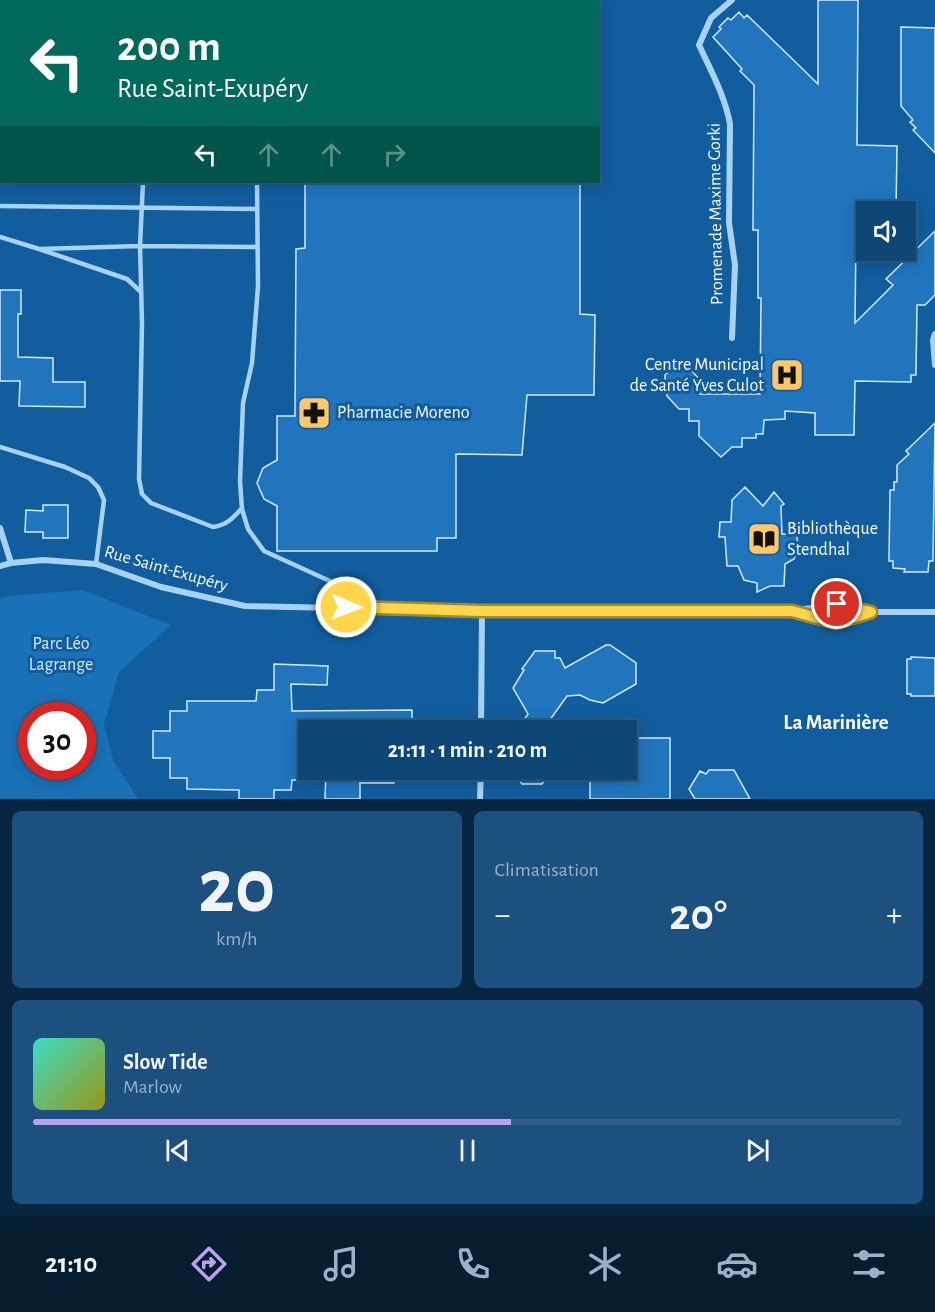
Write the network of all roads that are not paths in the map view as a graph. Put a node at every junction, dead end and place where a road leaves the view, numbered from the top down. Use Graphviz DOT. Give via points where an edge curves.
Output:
graph roads {
  1 [pos="732,0"];
  2 [pos="143,183"];
  3 [pos="257,183"];
  4 [pos="0,206"];
  5 [pos="142,207"];
  6 [pos="257,209"];
  7 [pos="0,237"];
  8 [pos="140,246"];
  9 [pos="257,247"];
  10 [pos="39,249"];
  11 [pos="141,293"];
  12 [pos="935,334"];
  13 [pos="732,338"];
  14 [pos="935,365"];
  15 [pos="0,447"];
  16 [pos="242,508"];
  17 [pos="0,528"];
  18 [pos="11,563"];
  19 [pos="96,564"];
  20 [pos="0,566"];
  21 [pos="389,608"];
  22 [pos="482,611"];
  23 [pos="792,611"];
  24 [pos="871,612"];
  25 [pos="935,612"];
  26 [pos="481,720"];
  27 [pos="481,780"];
  28 [pos="480,799"];
  1 -- 13 [label="street, Promenade Maxime Gorki" via="711,18 699,45 720,89 730,124 729,223 735,265"];
  2 -- 5 [label="lane"];
  3 -- 6 [label="lane"];
  4 -- 5 [label="lane"];
  5 -- 6 [label="lane"];
  5 -- 8 [label="lane"];
  6 -- 9 [label="lane"];
  7 -- 10 [label="lane"];
  8 -- 9 [label="lane"];
  8 -- 10 [label="lane"];
  8 -- 11 [label="lane"];
  9 -- 16 [label="lane" via="252,363 243,403"];
  10 -- 11 [label="lane" via="127,279"];
  11 -- 16 [label="lane" via="142,494 151,503 213,527 231,520"];
  12 -- 14 [label="street"];
  15 -- 19 [label="lane" via="65,467 89,478 98,487 104,500"];
  16 -- 21 [label="lane" via="248,529 264,551"];
  17 -- 18 [label="street"];
  18 -- 19 [label="street, Rue Saint-Exupéry" via="43,560"];
  18 -- 20 [label="street, Rue Saint-Exupéry"];
  19 -- 21 [label="street, Rue Saint-Exupéry" via="161,587 245,606"];
  21 -- 22 [label="street, Rue Saint-Exupéry"];
  22 -- 23 [label="street, Rue Saint-Exupéry"];
  22 -- 26 [label="street"];
  23 -- 24 [label="street, Rue Saint-Exupéry" via="837,604"];
  23 -- 24 [label="street, Rue Saint-Exupéry" via="836,623"];
  24 -- 25 [label="street, Rue Saint-Exupéry"];
  27 -- 28 [label="street"];
}
